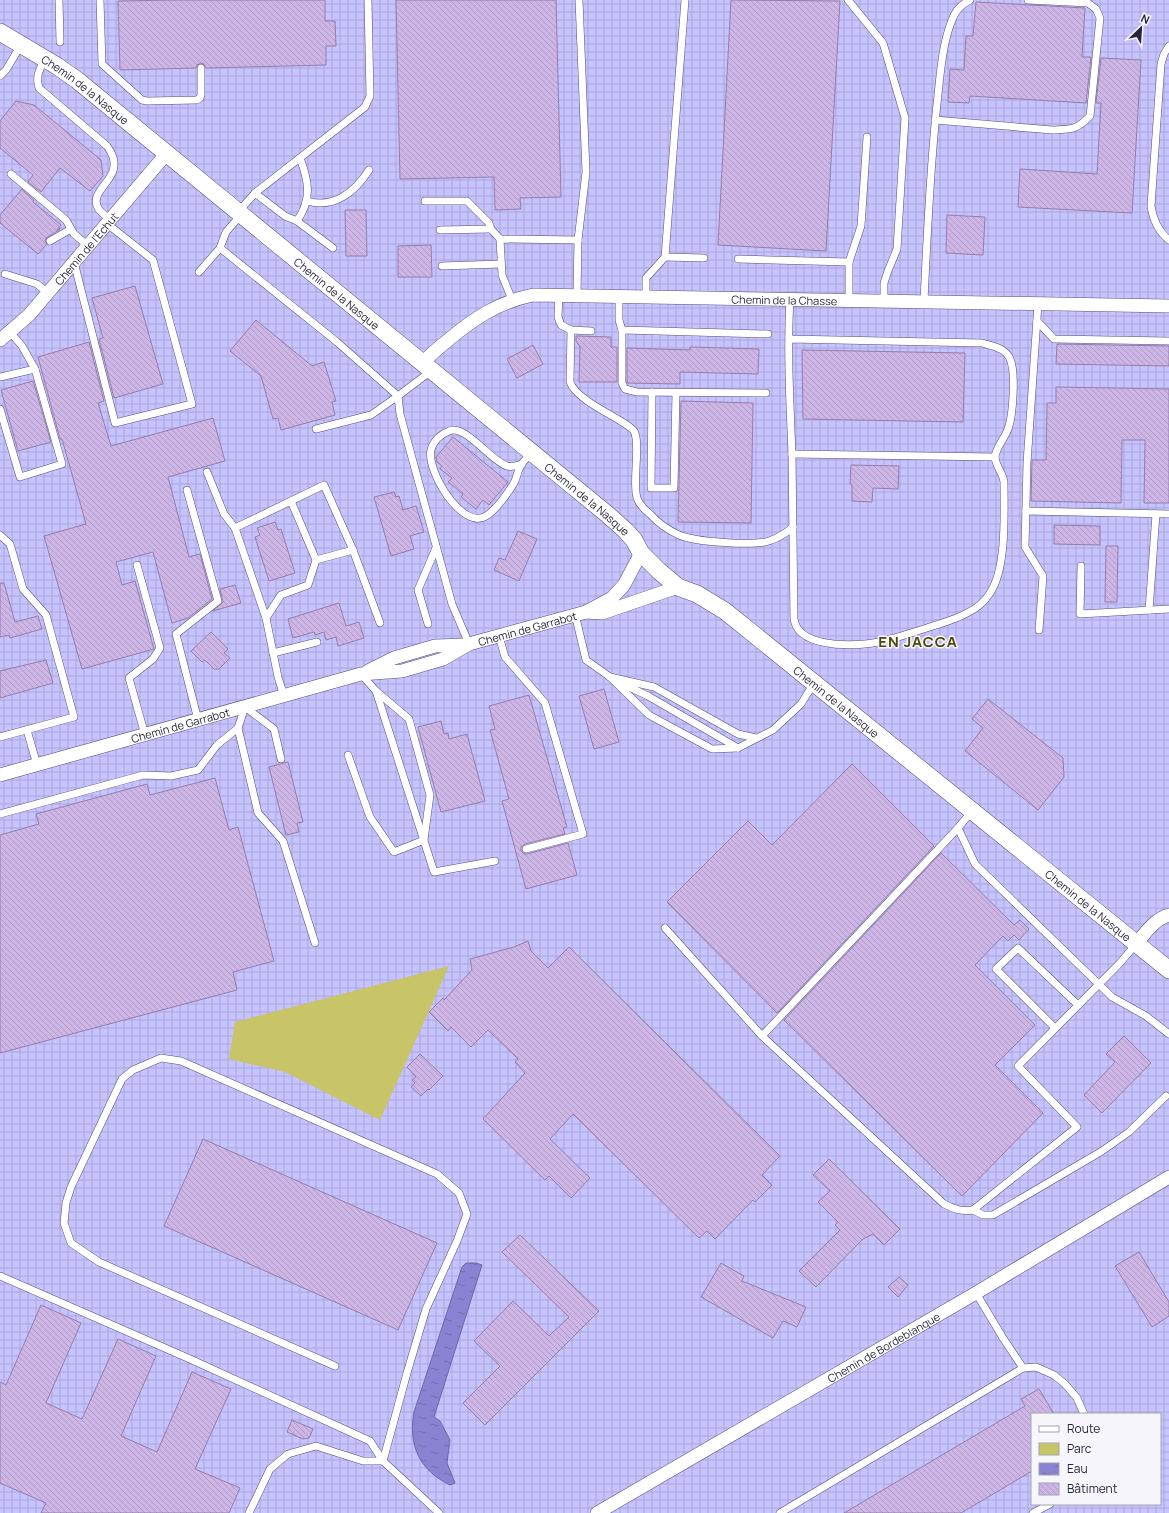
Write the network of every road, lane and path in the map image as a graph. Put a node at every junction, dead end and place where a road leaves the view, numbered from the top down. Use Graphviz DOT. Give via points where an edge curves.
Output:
graph roads {
  1 [pos="59,0"];
  2 [pos="100,0"];
  3 [pos="368,0"];
  4 [pos="580,0"];
  5 [pos="685,0"];
  6 [pos="848,0"];
  7 [pos="970,0"];
  8 [pos="1028,0"];
  9 [pos="0,32"];
  10 [pos="60,42"];
  11 [pos="21,44"];
  12 [pos="1169,46"];
  13 [pos="45,59"];
  14 [pos="201,68"];
  15 [pos="0,76"];
  16 [pos="935,120"];
  17 [pos="867,137"];
  18 [pos="167,153"];
  19 [pos="300,158"];
  20 [pos="369,170"];
  21 [pos="11,174"];
  22 [pos="255,193"];
  23 [pos="307,201"];
  24 [pos="425,201"];
  25 [pos="240,214"];
  26 [pos="108,221"];
  27 [pos="297,221"];
  28 [pos="71,229"];
  29 [pos="491,229"];
  30 [pos="440,230"];
  31 [pos="500,239"];
  32 [pos="578,240"];
  33 [pos="1169,240"];
  34 [pos="50,241"];
  35 [pos="88,245"];
  36 [pos="220,248"];
  37 [pos="333,248"];
  38 [pos="665,257"];
  39 [pos="704,258"];
  40 [pos="738,259"];
  41 [pos="74,261"];
  42 [pos="849,262"];
  43 [pos="501,264"];
  44 [pos="442,266"];
  45 [pos="199,272"];
  46 [pos="5,274"];
  47 [pos="48,293"];
  48 [pos="559,295"];
  49 [pos="577,295"];
  50 [pos="619,296"];
  51 [pos="646,296"];
  52 [pos="790,299"];
  53 [pos="512,300"];
  54 [pos="849,300"];
  55 [pos="884,300"];
  56 [pos="924,301"];
  57 [pos="1038,304"];
  58 [pos="1169,306"];
  59 [pos="1037,321"];
  60 [pos="571,330"];
  61 [pos="591,330"];
  62 [pos="622,330"];
  63 [pos="768,334"];
  64 [pos="5,336"];
  65 [pos="789,339"];
  66 [pos="1169,341"];
  67 [pos="427,367"];
  68 [pos="35,369"];
  69 [pos="0,377"];
  70 [pos="652,392"];
  71 [pos="676,392"];
  72 [pos="766,393"];
  73 [pos="398,396"];
  74 [pos="0,409"];
  75 [pos="316,429"];
  76 [pos="792,454"];
  77 [pos="995,457"];
  78 [pos="527,459"];
  79 [pos="207,472"];
  80 [pos="187,490"];
  81 [pos="291,501"];
  82 [pos="1026,511"];
  83 [pos="1156,514"];
  84 [pos="1169,514"];
  85 [pos="235,528"];
  86 [pos="793,528"];
  87 [pos="0,535"];
  88 [pos="436,548"];
  89 [pos="353,550"];
  90 [pos="641,554"];
  91 [pos="316,560"];
  92 [pos="137,565"];
  93 [pos="1081,566"];
  94 [pos="678,587"];
  95 [pos="1169,608"];
  96 [pos="1149,610"];
  97 [pos="581,613"];
  98 [pos="266,618"];
  99 [pos="380,623"];
  100 [pos="428,624"];
  101 [pos="1039,630"];
  102 [pos="499,636"];
  103 [pos="317,642"];
  104 [pos="469,644"];
  105 [pos="273,653"];
  106 [pos="361,674"];
  107 [pos="610,677"];
  108 [pos="814,682"];
  109 [pos="376,691"];
  110 [pos="284,696"];
  111 [pos="245,707"];
  112 [pos="198,720"];
  113 [pos="238,728"];
  114 [pos="27,730"];
  115 [pos="145,735"];
  116 [pos="0,738"];
  117 [pos="756,738"];
  118 [pos="738,748"];
  119 [pos="348,755"];
  120 [pos="281,758"];
  121 [pos="37,765"];
  122 [pos="0,775"];
  123 [pos="972,810"];
  124 [pos="0,814"];
  125 [pos="958,828"];
  126 [pos="424,840"];
  127 [pos="526,849"];
  128 [pos="495,861"];
  129 [pos="1169,915"];
  130 [pos="665,928"];
  131 [pos="315,943"];
  132 [pos="1137,943"];
  133 [pos="1169,970"];
  134 [pos="1098,984"];
  135 [pos="1078,1005"];
  136 [pos="1055,1028"];
  137 [pos="1169,1034"];
  138 [pos="762,1036"];
  139 [pos="1166,1096"];
  140 [pos="1169,1178"];
  141 [pos="973,1210"];
  142 [pos="0,1276"];
  143 [pos="976,1293"];
  144 [pos="335,1366"];
  145 [pos="1023,1368"];
  146 [pos="1084,1413"];
  147 [pos="383,1461"];
  148 [pos="1048,1505"];
  149 [pos="249,1513"];
  150 [pos="439,1513"];
  151 [pos="597,1513"];
  152 [pos="780,1513"];
  153 [pos="1033,1513"];
  1 -- 10 [label="lane"];
  2 -- 14 [label="lane" via="102,64 142,100 197,100 201,95"];
  3 -- 19 [label="lane" via="370,100 360,113"];
  4 -- 32 [label="lane" via="586,172"];
  5 -- 38 [label="lane"];
  6 -- 55 [label="lane" via="883,43 905,118 897,249 884,283"];
  7 -- 16 [label="lane" via="964,3 952,19 942,57"];
  8 -- 16 [label="lane" via="1088,3 1096,9 1100,18 1090,116 1080,126 1052,130"];
  9 -- 11 [label="street, Chemin de la Nasque"];
  11 -- 13 [label="street, Chemin de la Nasque"];
  11 -- 15 [label="lane"];
  12 -- 33 [label="lane" via="1161,64 1151,206 1158,228"];
  13 -- 18 [label="street, Chemin de la Nasque" via="77,80"];
  13 -- 26 [label="lane" via="37,78 39,88 112,153 114,171 98,195 96,204"];
  16 -- 56 [label="lane"];
  17 -- 42 [label="lane" via="861,226"];
  18 -- 25 [label="street, Chemin de la Nasque"];
  18 -- 26 [label="street, Chemin de l'Echut"];
  19 -- 22 [label="lane"];
  19 -- 23 [label="lane" via="307,177"];
  20 -- 23 [label="lane" via="353,191 338,199 323,204"];
  21 -- 28 [label="lane" via="66,220"];
  22 -- 25 [label="lane"];
  22 -- 27 [label="lane" via="285,216"];
  23 -- 27 [label="lane"];
  24 -- 29 [label="lane" via="468,201"];
  25 -- 36 [label="lane" via="226,232"];
  25 -- 67 [label="street, Chemin de la Nasque"];
  26 -- 35 [label="street, Chemin de l'Echut"];
  26 -- 41 [label="lane" via="153,260 192,404 115,423"];
  27 -- 37 [label="lane"];
  28 -- 34 [label="lane"];
  28 -- 35 [label="lane"];
  29 -- 30 [label="lane"];
  29 -- 31 [label="lane"];
  31 -- 32 [label="lane"];
  31 -- 43 [label="lane"];
  32 -- 49 [label="lane"];
  35 -- 41 [label="street, Chemin de l'Echut"];
  36 -- 45 [label="lane"];
  36 -- 73 [label="lane" via="337,342"];
  38 -- 39 [label="lane"];
  38 -- 51 [label="lane" via="646,278"];
  40 -- 42 [label="lane"];
  41 -- 47 [label="street, Chemin de l'Echut"];
  42 -- 54 [label="lane"];
  43 -- 44 [label="lane"];
  43 -- 53 [label="lane" via="502,275"];
  46 -- 47 [label="lane" via="37,284"];
  47 -- 64 [label="street, Chemin de l'Echut" via="29,315"];
  48 -- 49 [label="street, Chemin de la Chasse"];
  48 -- 53 [label="street, Chemin de la Chasse" via="533,295"];
  48 -- 60 [label="lane" via="558,320 563,327"];
  49 -- 50 [label="street, Chemin de la Chasse"];
  50 -- 51 [label="street, Chemin de la Chasse"];
  50 -- 62 [label="lane" via="619,320"];
  51 -- 52 [label="street, Chemin de la Chasse"];
  52 -- 54 [label="street, Chemin de la Chasse"];
  52 -- 65 [label="lane"];
  53 -- 67 [label="street, Chemin de la Chasse" via="470,322 428,357"];
  54 -- 55 [label="street, Chemin de la Chasse"];
  55 -- 56 [label="street, Chemin de la Chasse"];
  56 -- 57 [label="street, Chemin de la Chasse"];
  57 -- 58 [label="street, Chemin de la Chasse"];
  57 -- 59 [label="lane"];
  59 -- 66 [label="lane" via="1054,339"];
  59 -- 82 [label="lane"];
  60 -- 61 [label="lane"];
  60 -- 86 [label="lane" via="572,387 634,432 637,498 658,522 670,531 691,539 744,543 769,541"];
  62 -- 63 [label="lane"];
  62 -- 70 [label="lane" via="623,386 630,391"];
  64 -- 68 [label="lane" via="22,346"];
  65 -- 76 [label="lane"];
  65 -- 77 [label="lane" via="982,343 998,347 1010,358 1013,375 1012,414 1009,428"];
  67 -- 73 [label="lane"];
  67 -- 78 [label="street, Chemin de la Nasque"];
  68 -- 69 [label="lane"];
  68 -- 74 [label="lane" via="62,464 20,477"];
  70 -- 71 [label="lane"];
  70 -- 71 [label="lane" via="651,488 674,488"];
  71 -- 72 [label="lane"];
  73 -- 75 [label="lane" via="371,414"];
  73 -- 88 [label="lane" via="400,414"];
  76 -- 77 [label="lane"];
  76 -- 86 [label="lane"];
  77 -- 86 [label="lane" via="1004,482 1002,544 998,573 994,586 977,608 954,619 865,644 826,643 806,636 796,627 794,619"];
  78 -- 78 [label="lane" via="515,466 500,463 467,435 457,430 441,435 434,442 430,458 449,498 460,511 477,519 486,516 510,490"];
  78 -- 90 [label="street, Chemin de la Nasque" via="621,527 634,540"];
  79 -- 85 [label="lane" via="224,514"];
  80 -- 112 [label="lane" via="218,601 176,634"];
  81 -- 85 [label="lane"];
  81 -- 89 [label="lane" via="324,485"];
  81 -- 91 [label="lane"];
  82 -- 83 [label="lane"];
  82 -- 101 [label="lane" via="1025,547 1043,576"];
  83 -- 84 [label="lane"];
  83 -- 96 [label="lane"];
  85 -- 98 [label="lane"];
  87 -- 114 [label="lane" via="10,544 23,589 46,615 74,717"];
  88 -- 100 [label="lane" via="418,590"];
  88 -- 104 [label="lane" via="452,604"];
  89 -- 91 [label="lane"];
  89 -- 99 [label="lane"];
  90 -- 94 [label="street, Chemin de la Nasque"];
  90 -- 97 [label="street, Chemin de Garrabot" via="624,585 612,598"];
  91 -- 98 [label="lane" via="308,585 281,595"];
  92 -- 115 [label="lane" via="160,648 153,659 129,678"];
  93 -- 96 [label="lane" via="1080,614"];
  94 -- 97 [label="street, Chemin de Garrabot" via="602,613"];
  94 -- 108 [label="street, Chemin de la Nasque" via="725,611"];
  95 -- 96 [label="lane"];
  97 -- 102 [label="street, Chemin de Garrabot"];
  97 -- 107 [label="lane" via="586,660"];
  98 -- 105 [label="lane"];
  102 -- 104 [label="street, Chemin de Garrabot"];
  102 -- 127 [label="lane" via="504,657 545,703 583,834"];
  103 -- 105 [label="lane"];
  104 -- 106 [label="street, Chemin de Garrabot" via="442,659 402,671"];
  105 -- 110 [label="lane"];
  106 -- 109 [label="lane"];
  106 -- 110 [label="street, Chemin de Garrabot"];
  107 -- 117 [label="lane" via="654,687 738,734"];
  107 -- 118 [label="lane"];
  107 -- 118 [label="lane" via="656,718 712,749"];
  108 -- 117 [label="lane" via="801,704 773,730"];
  108 -- 123 [label="street, Chemin de la Nasque"];
  109 -- 126 [label="lane"];
  109 -- 126 [label="lane" via="409,719 430,795"];
  110 -- 111 [label="street, Chemin de Garrabot"];
  111 -- 112 [label="street, Chemin de Garrabot"];
  111 -- 113 [label="lane"];
  111 -- 120 [label="lane" via="274,729"];
  112 -- 115 [label="street, Chemin de Garrabot"];
  113 -- 124 [label="lane" via="217,745 198,770 171,776 143,776"];
  113 -- 131 [label="lane" via="258,813 283,841"];
  114 -- 116 [label="lane"];
  114 -- 121 [label="lane"];
  115 -- 121 [label="street, Chemin de Garrabot"];
  117 -- 118 [label="lane"];
  119 -- 126 [label="lane" via="370,817 394,852"];
  121 -- 122 [label="street, Chemin de Garrabot"];
  123 -- 125 [label="lane"];
  123 -- 132 [label="street, Chemin de la Nasque"];
  125 -- 134 [label="lane" via="975,864"];
  125 -- 138 [label="lane"];
  126 -- 128 [label="lane" via="434,872"];
  129 -- 132 [label="street" via="1148,929"];
  130 -- 138 [label="lane"];
  132 -- 133 [label="street, Chemin de la Nasque"];
  132 -- 134 [label="lane"];
  134 -- 135 [label="lane"];
  134 -- 137 [label="lane" via="1112,997 1146,1016"];
  135 -- 136 [label="lane"];
  135 -- 136 [label="lane" via="1018,948 996,969"];
  136 -- 141 [label="lane" via="1018,1066 1077,1127"];
  138 -- 141 [label="lane" via="944,1204 956,1210"];
  139 -- 141 [label="lane" via="1129,1132 1102,1151 993,1215 983,1215"];
  140 -- 143 [label="street, Chemin de Bordeblanque"];
  142 -- 147 [label="lane" via="370,1441"];
  143 -- 145 [label="lane"];
  143 -- 151 [label="street, Chemin de Bordeblanque"];
  144 -- 147 [label="lane" via="99,1262 71,1243 64,1224 71,1187 122,1079 133,1070 161,1058 181,1061 437,1174 459,1193 467,1214 426,1309"];
  145 -- 146 [label="lane" via="1036,1367 1054,1375 1077,1398"];
  145 -- 152 [label="lane"];
  147 -- 149 [label="lane" via="363,1461 316,1446 288,1454 270,1469"];
  147 -- 150 [label="lane"];
  148 -- 153 [label="lane"];
}
